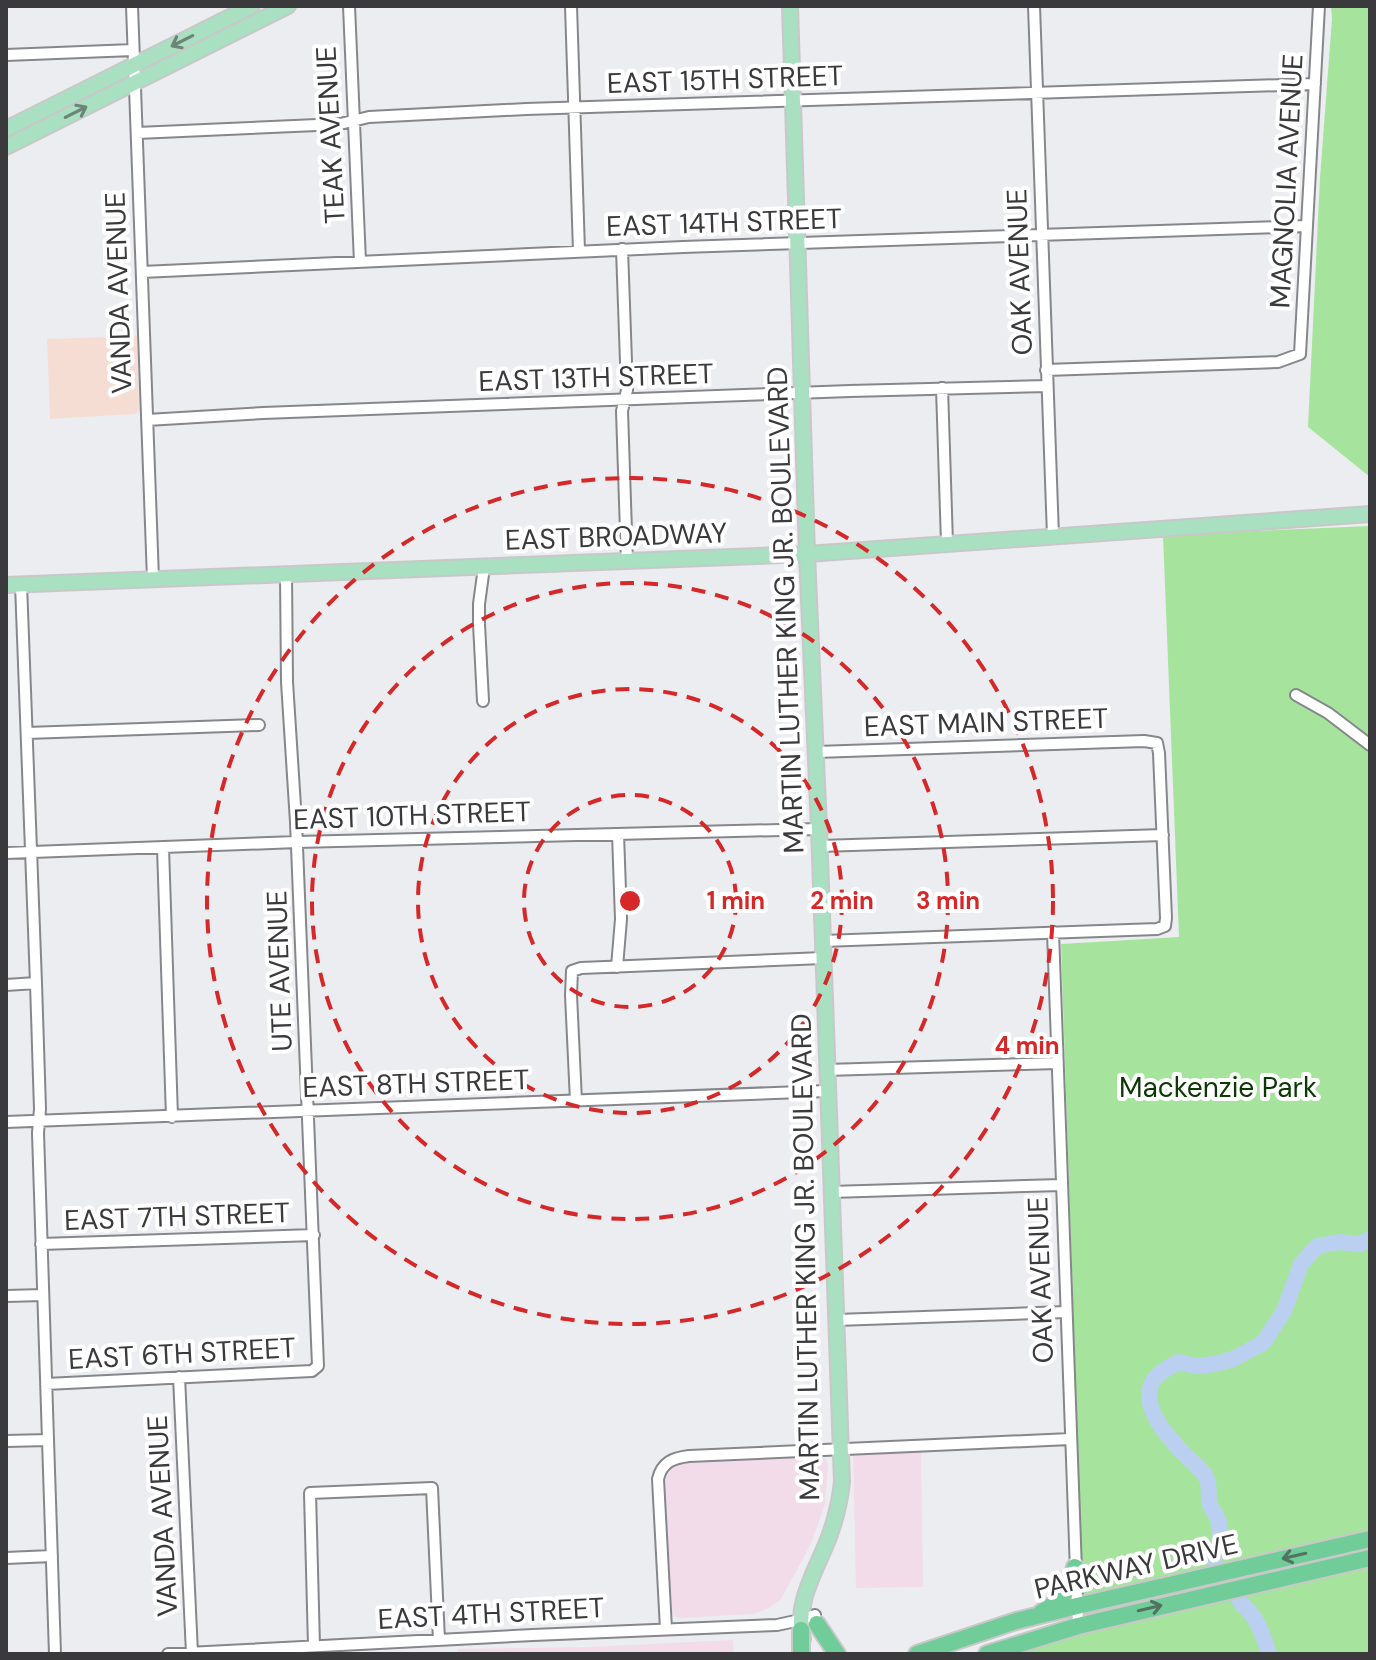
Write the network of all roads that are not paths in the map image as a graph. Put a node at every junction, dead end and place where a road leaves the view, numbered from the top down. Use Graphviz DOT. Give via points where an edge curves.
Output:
graph roads {
  1 [pos="132,6"];
  2 [pos="252,6"];
  3 [pos="288,6"];
  4 [pos="349,6"];
  5 [pos="571,6"];
  6 [pos="790,6"];
  7 [pos="1034,6"];
  8 [pos="1319,6"];
  9 [pos="6,55"];
  10 [pos="134,57"];
  11 [pos="134,83"];
  12 [pos="1315,84"];
  13 [pos="1037,94"];
  14 [pos="793,102"];
  15 [pos="575,108"];
  16 [pos="355,121"];
  17 [pos="6,129"];
  18 [pos="137,133"];
  19 [pos="6,147"];
  20 [pos="1307,226"];
  21 [pos="1041,234"];
  22 [pos="798,243"];
  23 [pos="622,249"];
  24 [pos="579,251"];
  25 [pos="360,262"];
  26 [pos="142,272"];
  27 [pos="1046,370"];
  28 [pos="1047,386"];
  29 [pos="942,388"];
  30 [pos="802,393"];
  31 [pos="624,400"];
  32 [pos="147,420"];
  33 [pos="1370,514"];
  34 [pos="1053,536"];
  35 [pos="947,543"];
  36 [pos="807,554"];
  37 [pos="627,562"];
  38 [pos="484,567"];
  39 [pos="286,574"];
  40 [pos="153,579"];
  41 [pos="13,584"];
  42 [pos="1296,695"];
  43 [pos="483,701"];
  44 [pos="259,725"];
  45 [pos="27,733"];
  46 [pos="1370,745"];
  47 [pos="816,752"];
  48 [pos="819,829"];
  49 [pos="618,834"];
  50 [pos="1163,835"];
  51 [pos="297,842"];
  52 [pos="820,846"];
  53 [pos="163,848"];
  54 [pos="31,852"];
  55 [pos="6,853"];
  56 [pos="1053,932"];
  57 [pos="823,941"];
  58 [pos="823,958"];
  59 [pos="617,967"];
  60 [pos="36,983"];
  61 [pos="6,985"];
  62 [pos="1057,1063"];
  63 [pos="826,1070"];
  64 [pos="827,1091"];
  65 [pos="576,1101"];
  66 [pos="308,1111"];
  67 [pos="172,1117"];
  68 [pos="39,1121"];
  69 [pos="6,1122"];
  70 [pos="1061,1185"];
  71 [pos="831,1192"];
  72 [pos="314,1235"];
  73 [pos="41,1244"];
  74 [pos="43,1295"];
  75 [pos="6,1296"];
  76 [pos="1066,1312"];
  77 [pos="836,1320"];
  78 [pos="318,1366"];
  79 [pos="179,1377"];
  80 [pos="46,1384"];
  81 [pos="1070,1439"];
  82 [pos="48,1440"];
  83 [pos="6,1441"];
  84 [pos="841,1448"];
  85 [pos="1370,1539"];
  86 [pos="52,1556"];
  87 [pos="6,1558"];
  88 [pos="1370,1558"];
  89 [pos="1075,1567"];
  90 [pos="1077,1606"];
  91 [pos="1028,1618"];
  92 [pos="808,1622"];
  93 [pos="1078,1626"];
  94 [pos="666,1629"];
  95 [pos="439,1640"];
  96 [pos="950,1642"];
  97 [pos="314,1646"];
  98 [pos="192,1653"];
  99 [pos="55,1654"];
  100 [pos="168,1654"];
  101 [pos="801,1654"];
  102 [pos="809,1654"];
  103 [pos="829,1654"];
  104 [pos="837,1654"];
  105 [pos="902,1654"];
  106 [pos="917,1654"];
  107 [pos="987,1654"];
  1 -- 10 [label="street, VANDA AVENUE"];
  2 -- 10 [label="main road, one-way"];
  3 -- 11 [label="main road"];
  4 -- 16 [label="street, TEAK AVENUE"];
  5 -- 15 [label="street"];
  6 -- 14 [label="main road, MARTIN LUTHER KING JR. BOULEVARD"];
  7 -- 13 [label="street, OAK AVENUE"];
  8 -- 12 [label="street, MAGNOLIA AVENUE"];
  9 -- 10 [label="street"];
  10 -- 11 [label="street, VANDA AVENUE"];
  10 -- 17 [label="main road"];
  11 -- 18 [label="street, VANDA AVENUE"];
  19 -- 11 [label="main road, one-way"];
  12 -- 13 [label="street, EAST 15TH STREET"];
  12 -- 20 [label="street, MAGNOLIA AVENUE"];
  13 -- 14 [label="street, EAST 15TH STREET"];
  13 -- 21 [label="street, OAK AVENUE"];
  14 -- 15 [label="street, EAST 15TH STREET"];
  14 -- 22 [label="main road, MARTIN LUTHER KING JR. BOULEVARD"];
  15 -- 16 [label="street, EAST 15TH STREET"];
  15 -- 24 [label="street"];
  16 -- 18 [label="street, EAST 15TH STREET"];
  16 -- 25 [label="street, TEAK AVENUE"];
  18 -- 26 [label="street, VANDA AVENUE"];
  20 -- 21 [label="street, EAST 14TH STREET"];
  20 -- 27 [label="street, MAGNOLIA AVENUE" via="1297,356 1278,362"];
  21 -- 22 [label="street, EAST 14TH STREET"];
  21 -- 27 [label="street, OAK AVENUE"];
  22 -- 23 [label="street, EAST 14TH STREET"];
  22 -- 30 [label="main road, MARTIN LUTHER KING JR. BOULEVARD"];
  23 -- 24 [label="street, EAST 14TH STREET"];
  23 -- 31 [label="street"];
  24 -- 25 [label="street, EAST 14TH STREET"];
  25 -- 26 [label="street, EAST 14TH STREET"];
  26 -- 32 [label="street, VANDA AVENUE"];
  27 -- 28 [label="street, OAK AVENUE"];
  28 -- 29 [label="street, EAST 13TH STREET"];
  28 -- 34 [label="street, OAK AVENUE"];
  29 -- 30 [label="street, EAST 13TH STREET"];
  29 -- 35 [label="street"];
  30 -- 31 [label="street, EAST 13TH STREET"];
  30 -- 36 [label="main road, MARTIN LUTHER KING JR. BOULEVARD"];
  31 -- 32 [label="street, EAST 13TH STREET"];
  31 -- 37 [label="street"];
  32 -- 40 [label="street, VANDA AVENUE"];
  33 -- 34 [label="main road, EAST BROADWAY"];
  34 -- 35 [label="main road, EAST BROADWAY"];
  35 -- 36 [label="main road, EAST BROADWAY"];
  36 -- 37 [label="main road, EAST BROADWAY"];
  36 -- 47 [label="main road, MARTIN LUTHER KING JR. BOULEVARD"];
  37 -- 38 [label="main road, EAST BROADWAY"];
  38 -- 39 [label="main road, EAST BROADWAY"];
  38 -- 43 [label="street" via="479,604"];
  39 -- 40 [label="main road, EAST BROADWAY"];
  39 -- 51 [label="street, UTE AVENUE"];
  40 -- 41 [label="main road, EAST BROADWAY"];
  41 -- 45 [label="street"];
  42 -- 46 [label="street"];
  44 -- 45 [label="street"];
  45 -- 54 [label="street"];
  47 -- 48 [label="main road, MARTIN LUTHER KING JR. BOULEVARD"];
  47 -- 50 [label="street, EAST MAIN STREET" via="1157,743"];
  48 -- 49 [label="street, EAST 10TH STREET"];
  48 -- 52 [label="main road, MARTIN LUTHER KING JR. BOULEVARD"];
  49 -- 51 [label="street, EAST 10TH STREET"];
  49 -- 59 [label="street"];
  50 -- 52 [label="street"];
  50 -- 56 [label="street" via="1165,926"];
  51 -- 53 [label="street, EAST 10TH STREET"];
  51 -- 66 [label="street, UTE AVENUE"];
  52 -- 57 [label="main road, MARTIN LUTHER KING JR. BOULEVARD"];
  53 -- 54 [label="street, EAST 10TH STREET"];
  53 -- 67 [label="street"];
  54 -- 55 [label="street, EAST 10TH STREET"];
  54 -- 60 [label="street"];
  56 -- 57 [label="street"];
  56 -- 62 [label="street, OAK AVENUE"];
  57 -- 58 [label="main road, MARTIN LUTHER KING JR. BOULEVARD"];
  58 -- 59 [label="street"];
  58 -- 63 [label="main road, MARTIN LUTHER KING JR. BOULEVARD"];
  59 -- 65 [label="street" via="572,971"];
  60 -- 61 [label="street"];
  60 -- 68 [label="street"];
  62 -- 63 [label="street"];
  62 -- 70 [label="street, OAK AVENUE"];
  63 -- 64 [label="main road, MARTIN LUTHER KING JR. BOULEVARD"];
  64 -- 65 [label="street, EAST 8TH STREET"];
  64 -- 71 [label="main road, MARTIN LUTHER KING JR. BOULEVARD"];
  65 -- 66 [label="street, EAST 8TH STREET"];
  66 -- 67 [label="street, EAST 8TH STREET"];
  66 -- 72 [label="street, UTE AVENUE"];
  67 -- 68 [label="street, EAST 8TH STREET"];
  68 -- 69 [label="street, EAST 8TH STREET"];
  68 -- 73 [label="street"];
  70 -- 71 [label="street"];
  70 -- 76 [label="street, OAK AVENUE"];
  71 -- 77 [label="main road, MARTIN LUTHER KING JR. BOULEVARD"];
  72 -- 73 [label="street, EAST 7TH STREET"];
  72 -- 78 [label="street, UTE AVENUE"];
  73 -- 74 [label="street"];
  74 -- 75 [label="street"];
  74 -- 80 [label="street"];
  76 -- 77 [label="street"];
  76 -- 81 [label="street, OAK AVENUE"];
  77 -- 84 [label="main road, MARTIN LUTHER KING JR. BOULEVARD"];
  78 -- 79 [label="street, EAST 6TH STREET" via="312,1371"];
  79 -- 80 [label="street, EAST 6TH STREET"];
  79 -- 98 [label="street, VANDA AVENUE"];
  80 -- 82 [label="street"];
  81 -- 84 [label="street"];
  81 -- 89 [label="street, OAK AVENUE"];
  82 -- 83 [label="street"];
  82 -- 86 [label="street"];
  84 -- 92 [label="main road, MARTIN LUTHER KING JR. BOULEVARD" via="839,1508 800,1615"];
  84 -- 94 [label="street" via="682,1457 665,1464 658,1484"];
  85 -- 90 [label="highway, PARKWAY DRIVE, one-way"];
  86 -- 87 [label="street"];
  86 -- 99 [label="street"];
  93 -- 88 [label="highway, PARKWAY DRIVE, one-way"];
  89 -- 90 [label="street, OAK AVENUE"];
  89 -- 91 [label="highway" via="1072,1581 1055,1604"];
  90 -- 91 [label="highway, PARKWAY DRIVE"];
  90 -- 93 [label="street, OAK AVENUE"];
  91 -- 96 [label="highway, PARKWAY DRIVE"];
  92 -- 94 [label="street, EAST 4TH STREET"];
  92 -- 101 [label="highway"];
  92 -- 102 [label="main road"];
  92 -- 103 [label="main road"];
  92 -- 104 [label="highway"];
  93 -- 107 [label="highway, PARKWAY DRIVE"];
  94 -- 95 [label="street, EAST 4TH STREET"];
  95 -- 97 [label="street, EAST 4TH STREET"];
  95 -- 97 [label="street" via="432,1488 310,1493"];
  96 -- 105 [label="highway"];
  96 -- 106 [label="highway, PARKWAY DRIVE"];
  97 -- 98 [label="street, EAST 4TH STREET"];
  98 -- 100 [label="street, EAST 4TH STREET"];
}
